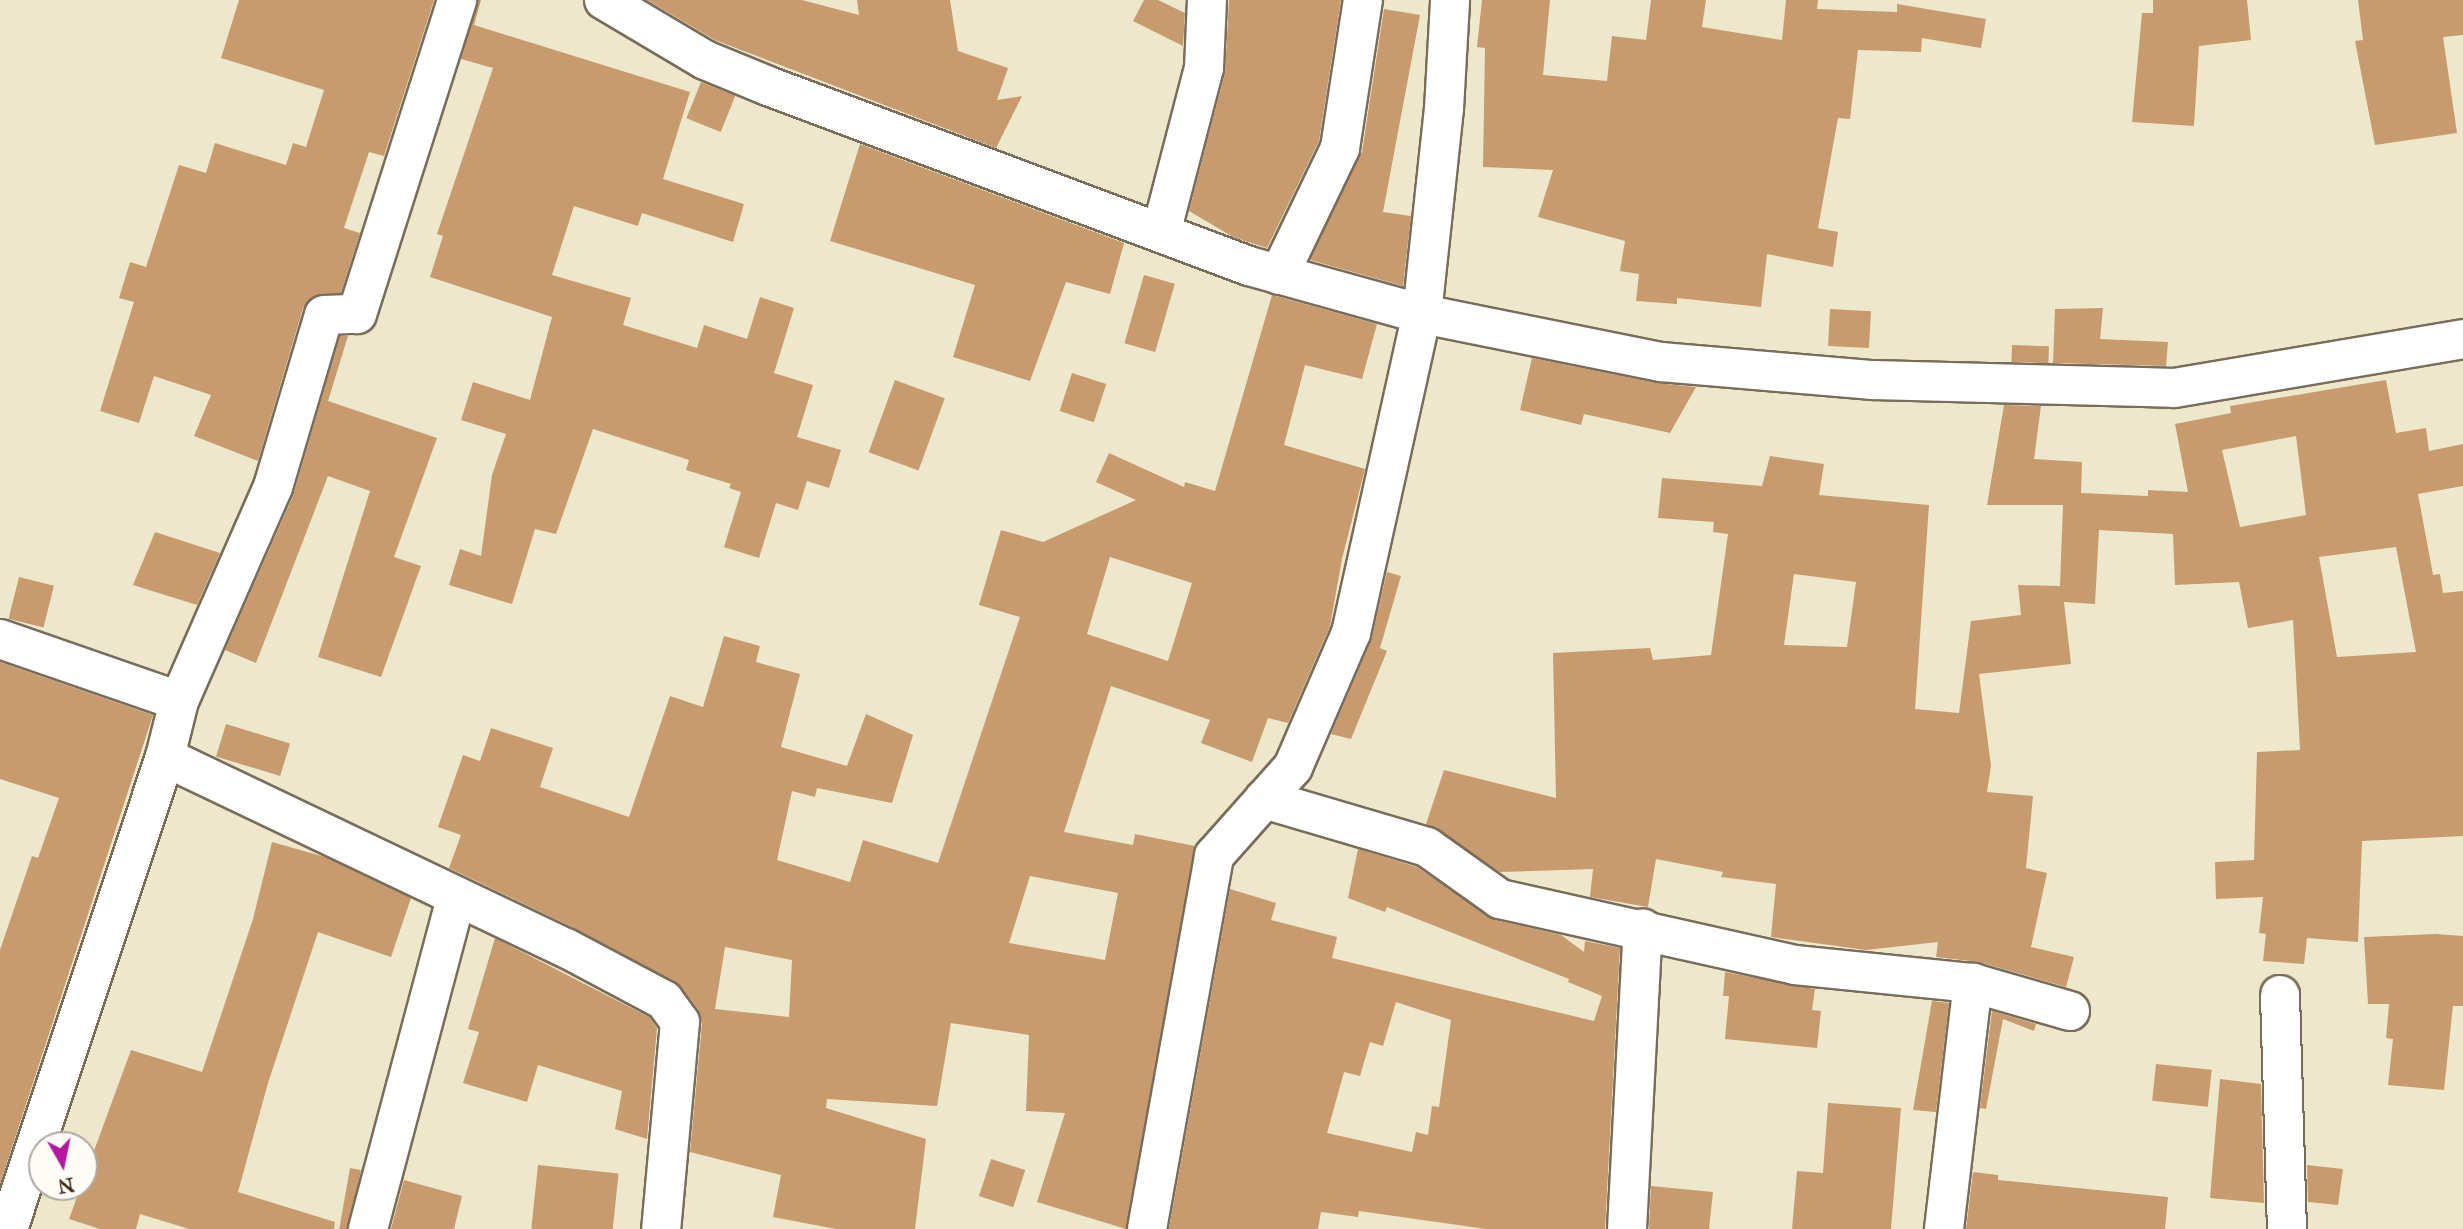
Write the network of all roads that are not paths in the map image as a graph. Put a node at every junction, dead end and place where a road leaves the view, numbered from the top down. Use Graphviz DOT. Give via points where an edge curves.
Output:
graph roads {
  1 [pos="457,0"];
  2 [pos="604,0"];
  3 [pos="1207,0"];
  4 [pos="1363,0"];
  5 [pos="1450,0"];
  6 [pos="1161,233"];
  7 [pos="1279,275"];
  8 [pos="1422,314"];
  9 [pos="2463,339"];
  10 [pos="0,639"];
  11 [pos="178,701"];
  12 [pos="165,757"];
  13 [pos="1264,799"];
  14 [pos="456,898"];
  15 [pos="1643,928"];
  16 [pos="1973,983"];
  17 [pos="2280,995"];
  18 [pos="2070,1011"];
  19 [pos="8,1229"];
  20 [pos="368,1229"];
  21 [pos="661,1229"];
  22 [pos="1147,1229"];
  23 [pos="1627,1229"];
  24 [pos="1944,1229"];
  25 [pos="2287,1229"];
  1 -- 11 [label="street" via="357,314 324,315 273,487"];
  2 -- 6 [label="street" via="644,28 755,81"];
  3 -- 6 [label="street" via="1204,68"];
  4 -- 7 [label="street" via="1340,148"];
  5 -- 8 [label="street" via="1444,109"];
  6 -- 7 [label="street"];
  7 -- 8 [label="street"];
  8 -- 9 [label="street" via="1661,362 1872,380 2174,388"];
  8 -- 13 [label="street" via="1352,633 1293,766"];
  10 -- 11 [label="street"];
  11 -- 12 [label="street"];
  12 -- 14 [label="street"];
  12 -- 19 [label="street"];
  13 -- 15 [label="street" via="1427,847 1500,900"];
  13 -- 22 [label="street" via="1214,856"];
  14 -- 20 [label="street"];
  14 -- 21 [label="street" via="566,948 675,1010 680,1022"];
  15 -- 16 [label="street" via="1795,965"];
  15 -- 23 [label="street"];
  16 -- 18 [label="street"];
  16 -- 24 [label="street"];
  17 -- 25 [label="street"];
}
